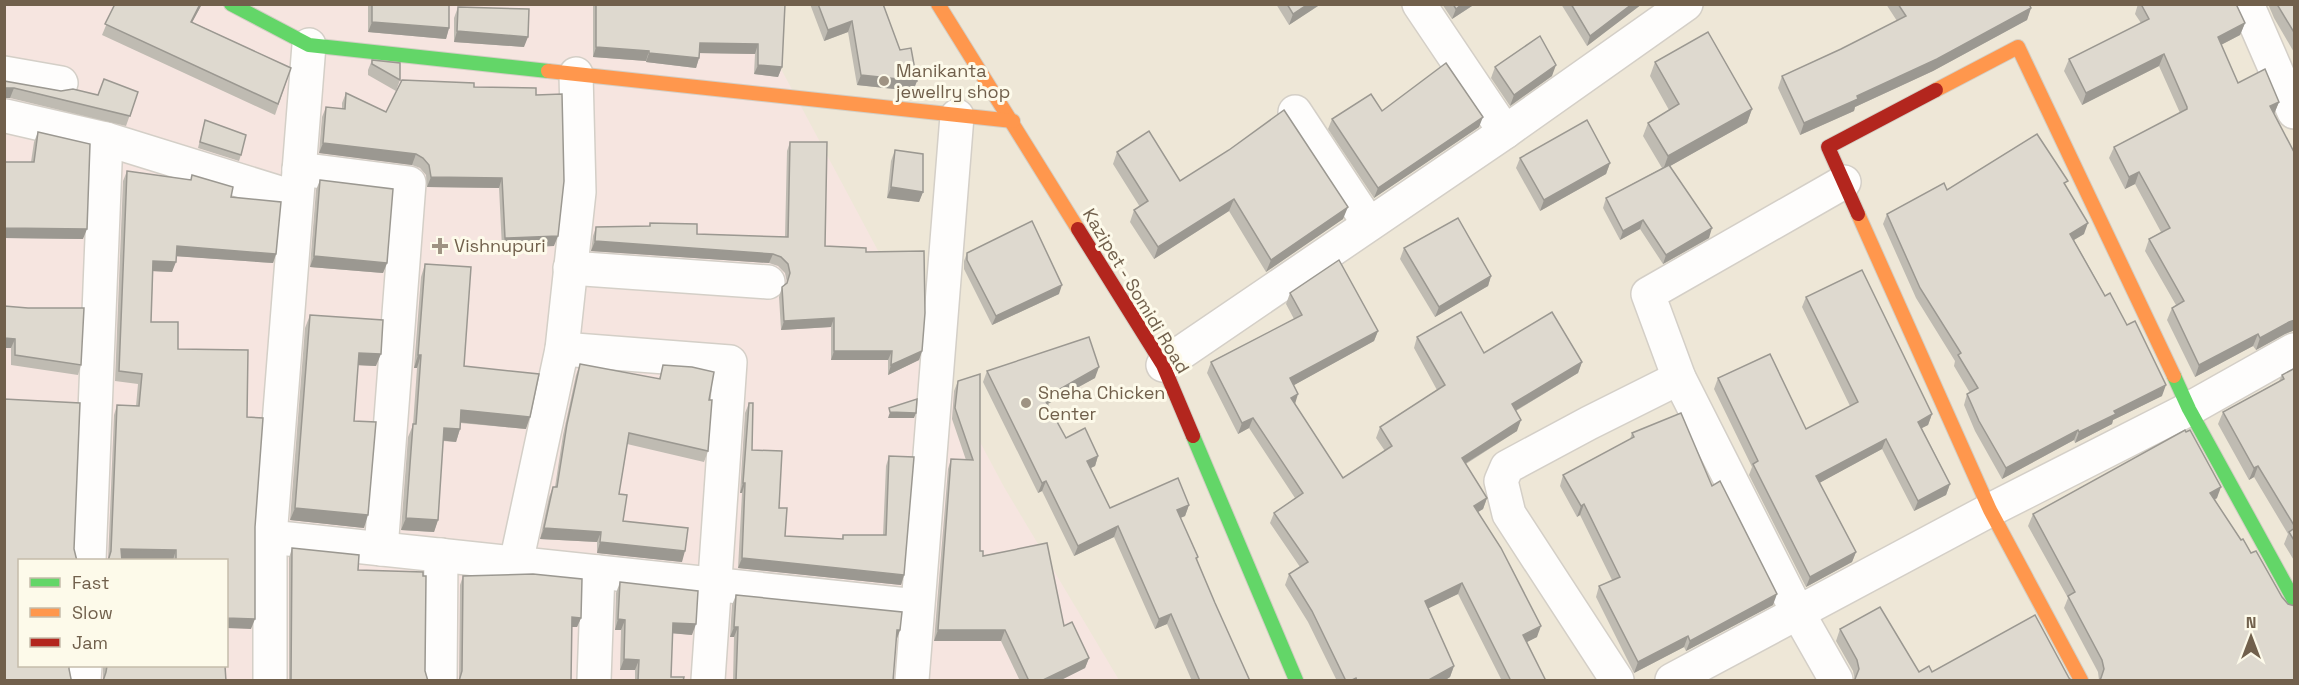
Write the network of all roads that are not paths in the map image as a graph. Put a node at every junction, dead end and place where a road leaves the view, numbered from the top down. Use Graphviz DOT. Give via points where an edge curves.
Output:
graph roads {
  1 [pos="231,4"];
  2 [pos="938,4"];
  3 [pos="1419,4"];
  4 [pos="1686,4"];
  5 [pos="2247,4"];
  6 [pos="309,45"];
  7 [pos="9,74"];
  8 [pos="576,74"];
  9 [pos="62,83"];
  10 [pos="1295,111"];
  11 [pos="2295,112"];
  12 [pos="957,117"];
  13 [pos="5,121"];
  14 [pos="1013,121"];
  15 [pos="1505,132"];
  16 [pos="106,139"];
  17 [pos="1844,182"];
  18 [pos="297,184"];
  19 [pos="1369,224"];
  20 [pos="570,268"];
  21 [pos="768,282"];
  22 [pos="562,349"];
  23 [pos="2295,350"];
  24 [pos="1163,365"];
  25 [pos="1679,378"];
  26 [pos="2188,410"];
  27 [pos="1990,510"];
  28 [pos="270,537"];
  29 [pos="381,549"];
  30 [pos="441,555"];
  31 [pos="89,559"];
  32 [pos="516,563"];
  33 [pos="598,572"];
  34 [pos="715,584"];
  35 [pos="2295,600"];
  36 [pos="917,606"];
  37 [pos="1798,613"];
  38 [pos="270,681"];
  39 [pos="440,681"];
  40 [pos="594,681"];
  41 [pos="708,681"];
  42 [pos="912,681"];
  43 [pos="1296,681"];
  44 [pos="1617,681"];
  45 [pos="1672,681"];
  46 [pos="1836,681"];
  47 [pos="2081,681"];
  1 -- 6 [label="street"];
  2 -- 14 [label="street, Kazipet - Somidi Road"];
  3 -- 15 [label="street"];
  4 -- 15 [label="street"];
  5 -- 11 [label="street"];
  6 -- 8 [label="street"];
  6 -- 18 [label="street"];
  7 -- 9 [label="street"];
  7 -- 13 [label="street"];
  8 -- 12 [label="street"];
  8 -- 20 [label="street" via="579,192"];
  10 -- 19 [label="street"];
  12 -- 14 [label="street"];
  12 -- 36 [label="street"];
  13 -- 16 [label="street"];
  14 -- 24 [label="street, Kazipet - Somidi Road"];
  15 -- 19 [label="street"];
  16 -- 18 [label="street"];
  16 -- 31 [label="street"];
  17 -- 25 [label="street" via="1648,294"];
  17 -- 26 [label="street" via="1828,147 2018,47"];
  17 -- 27 [label="street"];
  18 -- 28 [label="street"];
  18 -- 29 [label="street" via="409,183"];
  19 -- 24 [label="street"];
  20 -- 21 [label="street"];
  20 -- 22 [label="street"];
  22 -- 32 [label="street"];
  22 -- 34 [label="street" via="730,362"];
  23 -- 26 [label="street"];
  24 -- 43 [label="street, Kazipet - Somidi Road"];
  25 -- 37 [label="street"];
  25 -- 44 [label="street" via="1507,468 1501,481 1509,514"];
  26 -- 27 [label="street"];
  26 -- 35 [label="street"];
  27 -- 37 [label="street"];
  27 -- 47 [label="street"];
  28 -- 29 [label="street"];
  28 -- 38 [label="street"];
  29 -- 30 [label="street"];
  30 -- 32 [label="street"];
  30 -- 39 [label="street"];
  32 -- 33 [label="street"];
  33 -- 34 [label="street"];
  33 -- 40 [label="street"];
  34 -- 36 [label="street"];
  34 -- 41 [label="street"];
  36 -- 42 [label="street"];
  37 -- 45 [label="street"];
  37 -- 46 [label="street"];
}
